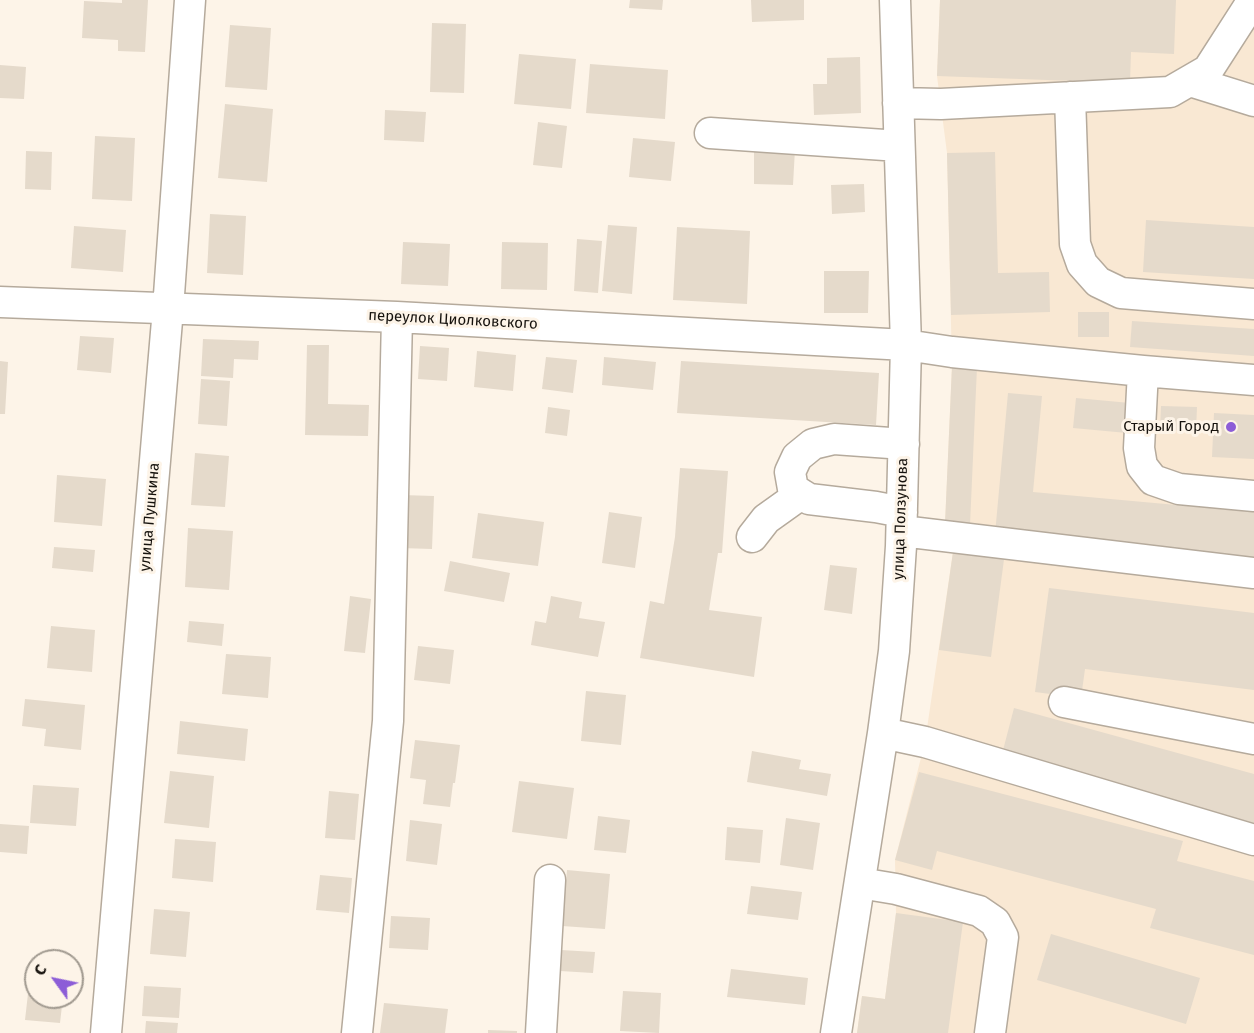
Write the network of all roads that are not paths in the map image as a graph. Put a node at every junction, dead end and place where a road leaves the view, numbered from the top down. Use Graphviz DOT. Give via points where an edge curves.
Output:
graph roads {
  1 [pos="190,0"];
  2 [pos="895,0"];
  3 [pos="1253,0"];
  4 [pos="1190,81"];
  5 [pos="1070,97"];
  6 [pos="1254,101"];
  7 [pos="898,103"];
  8 [pos="710,133"];
  9 [pos="899,146"];
  10 [pos="0,302"];
  11 [pos="1254,304"];
  12 [pos="168,309"];
  13 [pos="397,317"];
  14 [pos="906,345"];
  15 [pos="1143,371"];
  16 [pos="1254,380"];
  17 [pos="904,444"];
  18 [pos="801,494"];
  19 [pos="1254,496"];
  20 [pos="902,521"];
  21 [pos="752,537"];
  22 [pos="1254,573"];
  23 [pos="1064,702"];
  24 [pos="883,733"];
  25 [pos="1254,739"];
  26 [pos="1254,840"];
  27 [pos="550,880"];
  28 [pos="860,883"];
  29 [pos="106,1033"];
  30 [pos="357,1033"];
  31 [pos="541,1033"];
  32 [pos="836,1033"];
  33 [pos="990,1033"];
  1 -- 12 [label="street, улица Пушкина"];
  2 -- 7 [label="street, улица Ползунова"];
  3 -- 4 [label="street" via="1208,70"];
  4 -- 5 [label="street" via="1170,92"];
  4 -- 6 [label="street"];
  5 -- 7 [label="street"];
  5 -- 11 [label="street" via="1075,244 1082,264 1092,276 1121,293"];
  7 -- 9 [label="street, улица Ползунова"];
  8 -- 9 [label="street"];
  9 -- 14 [label="street, улица Ползунова"];
  10 -- 12 [label="street, переулок Циолковского"];
  12 -- 13 [label="street, переулок Циолковского"];
  12 -- 29 [label="street, улица Пушкина"];
  13 -- 14 [label="street, переулок Циолковского"];
  13 -- 30 [label="street" via="388,721"];
  14 -- 15 [label="street, переулок Циолковского"];
  14 -- 17 [label="street, улица Ползунова"];
  15 -- 16 [label="street, переулок Циолковского"];
  15 -- 19 [label="street" via="1139,448 1142,466 1154,480 1179,489"];
  17 -- 18 [label="street" via="834,439 813,444 797,457 790,472 793,489"];
  17 -- 20 [label="street, улица Ползунова"];
  18 -- 20 [label="street" via="808,499 876,507"];
  18 -- 21 [label="street" via="766,519"];
  20 -- 22 [label="street"];
  20 -- 24 [label="street, улица Ползунова" via="894,651"];
  23 -- 25 [label="street"];
  24 -- 26 [label="street"];
  24 -- 28 [label="street, улица Ползунова"];
  27 -- 31 [label="street"];
  28 -- 32 [label="street, улица Ползунова"];
  28 -- 33 [label="street" via="979,911 995,922 1003,937"];
}
